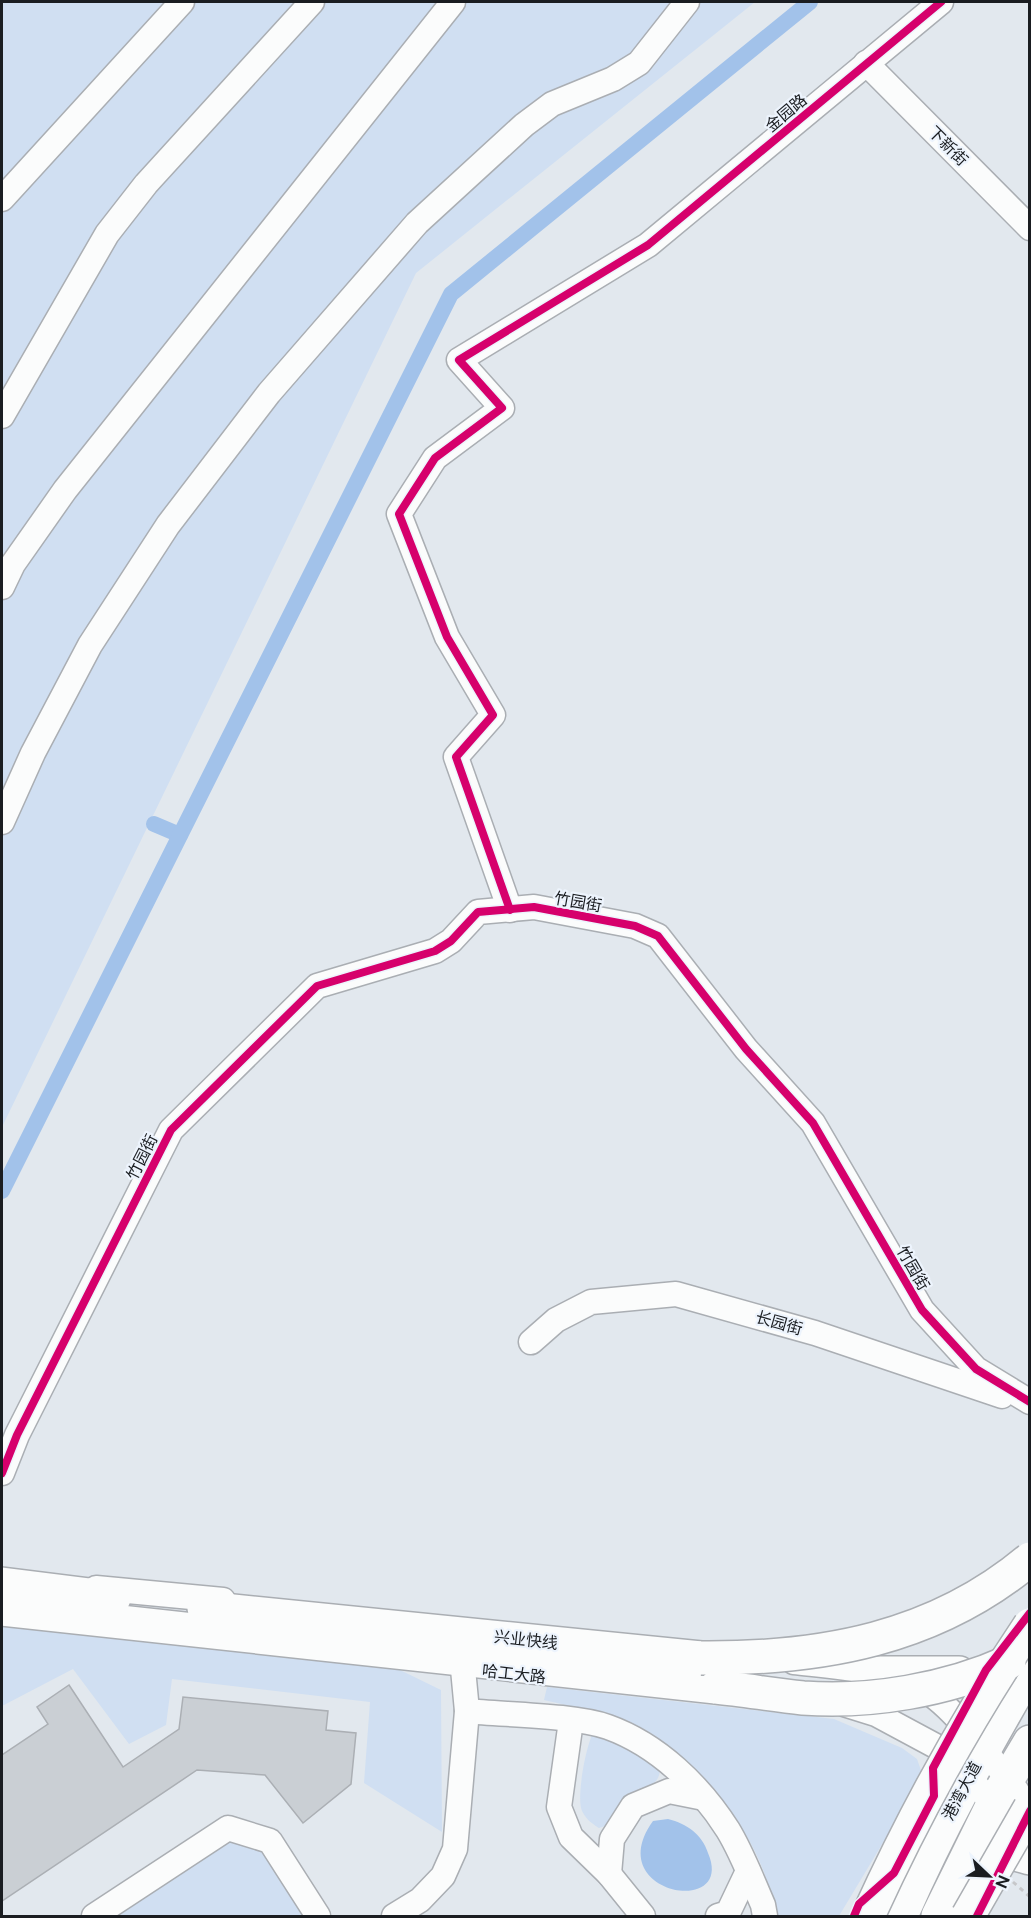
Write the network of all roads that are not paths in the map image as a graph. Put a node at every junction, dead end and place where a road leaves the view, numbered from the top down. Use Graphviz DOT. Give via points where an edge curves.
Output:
graph roads {
  1 [pos="182,2"];
  2 [pos="312,2"];
  3 [pos="453,2"];
  4 [pos="687,2"];
  5 [pos="941,2"];
  6 [pos="867,63"];
  7 [pos="2,199"];
  8 [pos="1029,228"];
  9 [pos="2,416"];
  10 [pos="2,587"];
  11 [pos="2,822"];
  12 [pos="510,910"];
  13 [pos="531,1342"];
  14 [pos="1029,1404"];
  15 [pos="2,1473"];
  16 [pos="1029,1559"];
  17 [pos="2,1578"];
  18 [pos="2,1584"];
  19 [pos="2,1609"];
  20 [pos="2,1616"];
  21 [pos="1029,1624"];
  22 [pos="1029,1645"];
  23 [pos="1029,1653"];
  24 [pos="463,1669"];
  25 [pos="1029,1669"];
  26 [pos="868,1673"];
  27 [pos="467,1711"];
  28 [pos="571,1721"];
  29 [pos="1028,1744"];
  30 [pos="976,1763"];
  31 [pos="1010,1792"];
  32 [pos="704,1798"];
  33 [pos="1029,1808"];
  34 [pos="1029,1844"];
  35 [pos="1029,1858"];
  36 [pos="748,1871"];
  37 [pos="960,1872"];
  38 [pos="609,1874"];
  39 [pos="94,1917"];
  40 [pos="318,1917"];
  41 [pos="394,1917"];
  42 [pos="644,1917"];
  43 [pos="718,1917"];
  44 [pos="765,1917"];
  45 [pos="868,1917"];
  46 [pos="901,1917"];
  47 [pos="938,1917"];
  48 [pos="968,1917"];
  1 -- 7 [label="street"];
  2 -- 9 [label="street" via="146,184 107,234"];
  3 -- 10 [label="street" via="65,490 13,564"];
  4 -- 11 [label="street" via="639,63 614,79 552,104 417,223 269,393 168,525 90,645"];
  5 -- 6 [label="street, 金园路"];
  6 -- 8 [label="street, 下新街"];
  6 -- 12 [label="street, 金园路" via="648,245 459,360 502,408 435,458 399,514 447,636 493,715 456,758"];
  12 -- 14 [label="street, 竹园街" via="534,907 635,926 658,936 746,1048 813,1123 922,1310 976,1369"];
  12 -- 15 [label="street, 竹园街" via="478,912 451,941 435,951 317,986 171,1130 17,1435"];
  13 -- 14 [label="street, 长园街" via="556,1320 591,1302 676,1294 814,1333"];
  16 -- 18 [label="highway, 兴业快线, bridge" via="962,1604 904,1630 854,1646 744,1658 678,1655"];
  17 -- 26 [label="street" via="666,1646"];
  19 -- 23 [label="highway, 兴业快线, bridge" via="804,1698 849,1699 908,1691 994,1669"];
  20 -- 24 [label="street, 哈工大路"];
  21 -- 45 [label="highway, bridge" via="953,1748"];
  22 -- 26 [label="highway" via="986,1670 952,1674"];
  24 -- 27 [label="street"];
  24 -- 30 [label="street, 哈工大路" via="779,1701 838,1703 876,1714"];
  25 -- 30 [label="highway, 港湾大道"];
  26 -- 30 [label="street" via="925,1690 960,1722"];
  27 -- 28 [label="street"];
  27 -- 41 [label="street" via="455,1849 443,1876 420,1900"];
  28 -- 32 [label="street" via="607,1726 642,1742 672,1765"];
  28 -- 38 [label="street" via="560,1807 571,1837"];
  29 -- 31 [label="highway" via="1025,1768"];
  30 -- 31 [label="street"];
  30 -- 46 [label="highway, 港湾大道"];
  31 -- 33 [label="street"];
  31 -- 34 [label="street"];
  31 -- 37 [label="highway, 港湾大道"];
  32 -- 36 [label="street" via="728,1831"];
  32 -- 38 [label="street" via="669,1791 633,1806 612,1839"];
  33 -- 48 [label="highway, bridge"];
  35 -- 37 [label="highway" via="1008,1852 983,1855"];
  36 -- 43 [label="street" via="728,1912"];
  36 -- 44 [label="street"];
  37 -- 47 [label="highway, 港湾大道"];
  38 -- 42 [label="street"];
  39 -- 40 [label="street" via="228,1828 270,1841"];
}
